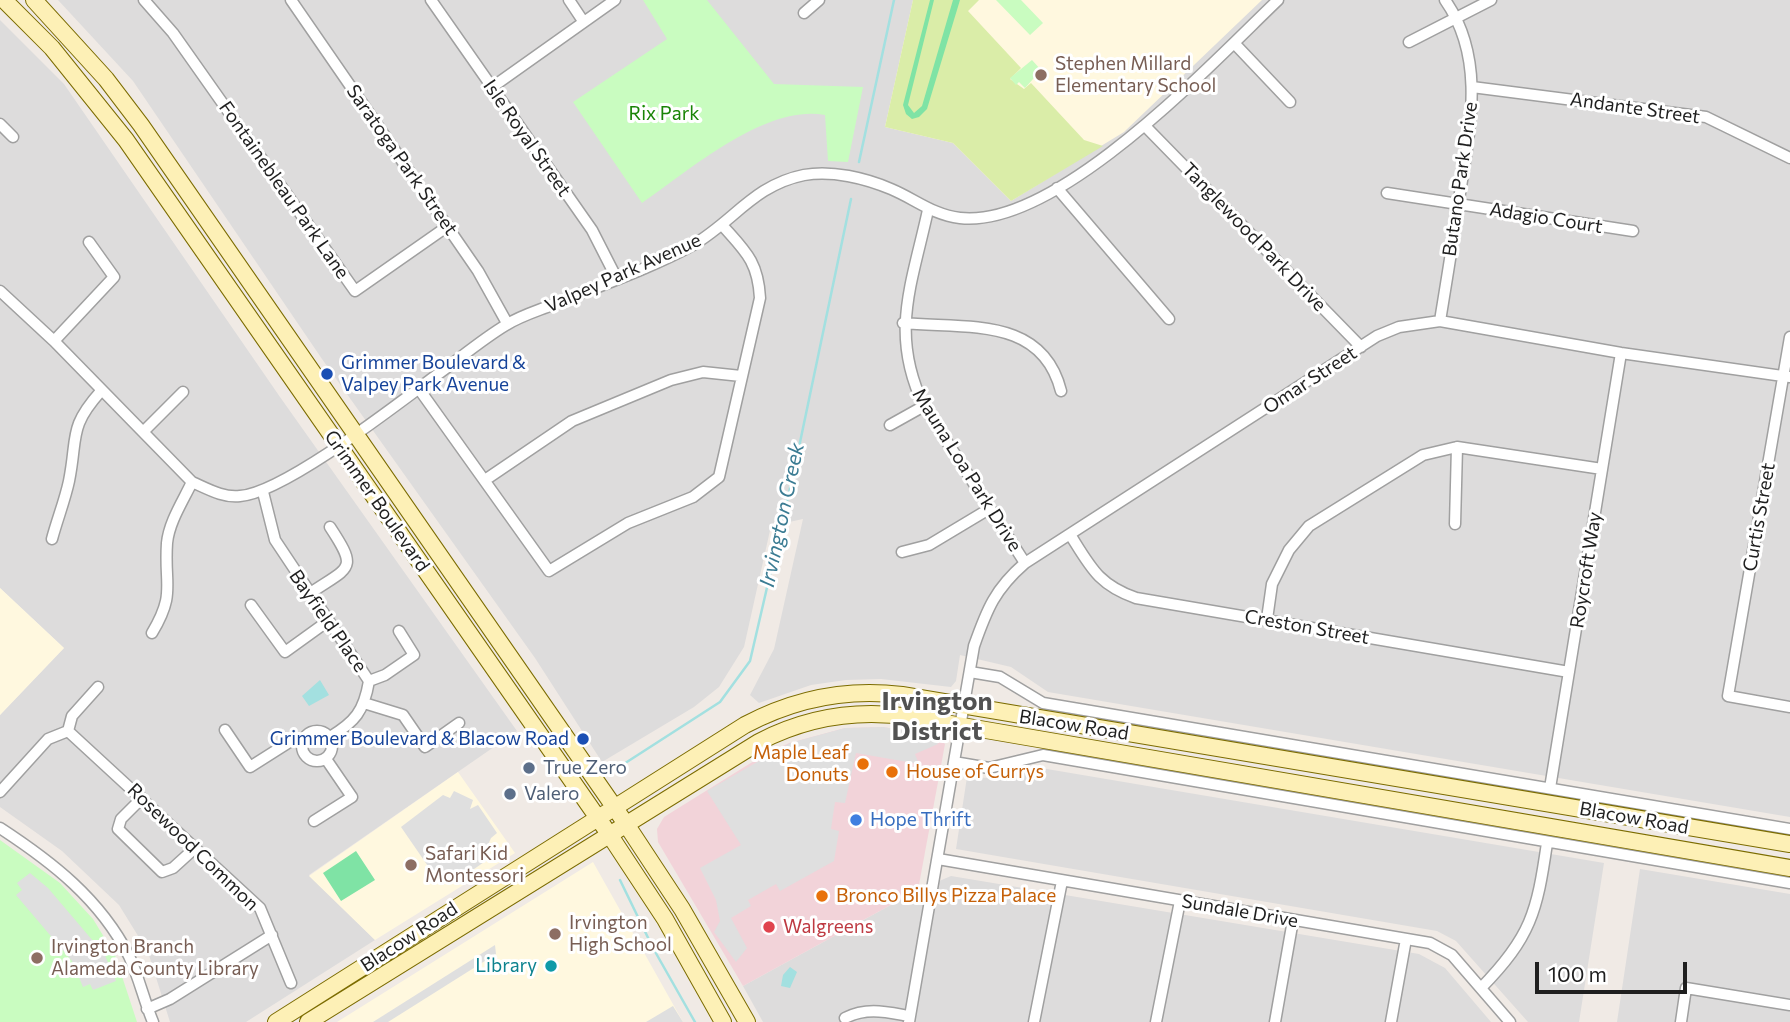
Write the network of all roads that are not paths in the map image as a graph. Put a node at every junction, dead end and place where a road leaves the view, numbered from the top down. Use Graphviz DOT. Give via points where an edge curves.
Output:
graph roads {
  1 [pos="4,0"];
  2 [pos="34,0"];
  3 [pos="144,0"];
  4 [pos="291,0"];
  5 [pos="431,0"];
  6 [pos="569,0"];
  7 [pos="615,0"];
  8 [pos="819,0"];
  9 [pos="1278,0"];
  10 [pos="1445,0"];
  11 [pos="1491,0"];
  12 [pos="804,13"];
  13 [pos="1457,17"];
  14 [pos="583,21"];
  15 [pos="1409,42"];
  16 [pos="1234,43"];
  17 [pos="1472,87"];
  18 [pos="491,88"];
  19 [pos="1290,102"];
  20 [pos="0,124"];
  21 [pos="1146,127"];
  22 [pos="13,137"];
  23 [pos="1790,158"];
  24 [pos="1058,188"];
  25 [pos="1387,193"];
  26 [pos="1458,204"];
  27 [pos="928,210"];
  28 [pos="722,225"];
  29 [pos="448,226"];
  30 [pos="1633,231"];
  31 [pos="89,242"];
  32 [pos="617,279"];
  33 [pos="1,296"];
  34 [pos="1169,319"];
  35 [pos="1440,321"];
  36 [pos="507,323"];
  37 [pos="903,323"];
  38 [pos="1790,337"];
  39 [pos="54,341"];
  40 [pos="1361,347"];
  41 [pos="1621,353"];
  42 [pos="741,376"];
  43 [pos="1787,377"];
  44 [pos="419,388"];
  45 [pos="102,391"];
  46 [pos="1061,391"];
  47 [pos="183,392"];
  48 [pos="924,406"];
  49 [pos="890,425"];
  50 [pos="144,432"];
  51 [pos="354,433"];
  52 [pos="338,444"];
  53 [pos="1457,447"];
  54 [pos="1602,469"];
  55 [pos="485,480"];
  56 [pos="192,482"];
  57 [pos="263,492"];
  58 [pos="989,509"];
  59 [pos="1455,524"];
  60 [pos="330,527"];
  61 [pos="1071,536"];
  62 [pos="52,539"];
  63 [pos="902,552"];
  64 [pos="1026,563"];
  65 [pos="309,594"];
  66 [pos="251,604"];
  67 [pos="1267,620"];
  68 [pos="328,621"];
  69 [pos="399,631"];
  70 [pos="152,633"];
  71 [pos="970,672"];
  72 [pos="1569,672"];
  73 [pos="369,681"];
  74 [pos="98,687"];
  75 [pos="364,703"];
  76 [pos="964,707"];
  77 [pos="1790,707"];
  78 [pos="460,723"];
  79 [pos="961,726"];
  80 [pos="225,730"];
  81 [pos="68,731"];
  82 [pos="330,737"];
  83 [pos="303,741"];
  84 [pos="326,759"];
  85 [pos="954,762"];
  86 [pos="1550,788"];
  87 [pos="0,792"];
  88 [pos="142,797"];
  89 [pos="614,807"];
  90 [pos="597,818"];
  91 [pos="314,821"];
  92 [pos="626,824"];
  93 [pos="0,828"];
  94 [pos="1790,829"];
  95 [pos="609,834"];
  96 [pos="1547,843"];
  97 [pos="1790,844"];
  98 [pos="195,848"];
  99 [pos="939,859"];
  100 [pos="1790,868"];
  101 [pos="1062,881"];
  102 [pos="1790,883"];
  103 [pos="1180,901"];
  104 [pos="1293,920"];
  105 [pos="272,935"];
  106 [pos="1406,939"];
  107 [pos="291,983"];
  108 [pos="1481,988"];
  109 [pos="1790,1005"];
  110 [pos="147,1009"];
  111 [pos="845,1018"];
  112 [pos="909,1019"];
  113 [pos="153,1022"];
  114 [pos="276,1022"];
  115 [pos="308,1022"];
  116 [pos="723,1022"];
  117 [pos="747,1022"];
  118 [pos="1034,1022"];
  119 [pos="1157,1022"];
  120 [pos="1275,1022"];
  121 [pos="1391,1022"];
  122 [pos="1510,1022"];
  123 [pos="1681,1022"];
  1 -- 52 [label="main road, Grimmer Boulevard" via="52,48 126,140"];
  2 -- 51 [label="main road, Grimmer Boulevard" via="141,125"];
  3 -- 29 [label="street, Fontainebleau Park Lane" via="173,33 355,291"];
  4 -- 29 [label="street, Saratoga Park Street"];
  5 -- 18 [label="street, Isle Royal Street"];
  6 -- 14 [label="street"];
  7 -- 14 [label="street"];
  8 -- 12 [label="street"];
  9 -- 16 [label="street, Valpey Park Avenue"];
  10 -- 13 [label="street, Butano Park Drive"];
  11 -- 13 [label="street"];
  13 -- 15 [label="street"];
  13 -- 17 [label="street, Butano Park Drive" via="1468,51"];
  14 -- 18 [label="street"];
  16 -- 19 [label="street"];
  16 -- 21 [label="street, Valpey Park Avenue"];
  17 -- 23 [label="street, Andante Street" via="1706,117"];
  17 -- 26 [label="street, Butano Park Drive"];
  18 -- 32 [label="street, Isle Royal Street" via="592,230"];
  20 -- 22 [label="street"];
  21 -- 24 [label="street, Valpey Park Avenue"];
  21 -- 40 [label="street, Tanglewood Park Drive"];
  24 -- 27 [label="street, Valpey Park Avenue" via="1026,207 994,217 958,218"];
  24 -- 34 [label="street"];
  25 -- 26 [label="street, Adagio Court"];
  26 -- 30 [label="street, Adagio Court"];
  26 -- 35 [label="street, Butano Park Drive"];
  27 -- 28 [label="street, Valpey Park Avenue" via="880,185 843,174 808,174 778,182"];
  27 -- 37 [label="street, Mauna Loa Park Drive"];
  28 -- 32 [label="street, Valpey Park Avenue" via="691,245"];
  28 -- 42 [label="street" via="752,259 759,275 760,298"];
  29 -- 36 [label="street, Saratoga Park Street"];
  31 -- 39 [label="street" via="114,277"];
  32 -- 36 [label="street, Valpey Park Avenue"];
  33 -- 39 [label="street, Valpey Park Avenue"];
  35 -- 40 [label="street, Omar Street" via="1399,327"];
  35 -- 41 [label="street, Omar Street"];
  36 -- 44 [label="street, Valpey Park Avenue"];
  37 -- 46 [label="street" via="1023,337 1042,350 1055,368"];
  37 -- 48 [label="street, Mauna Loa Park Drive" via="906,359"];
  38 -- 43 [label="street, Curtis Street"];
  39 -- 45 [label="street, Valpey Park Avenue"];
  40 -- 61 [label="street, Omar Street"];
  41 -- 43 [label="street, Omar Street"];
  41 -- 54 [label="street, Roycroft Way"];
  42 -- 55 [label="street" via="703,372 671,380 572,421"];
  42 -- 55 [label="street" via="719,477 694,497 628,523 550,571"];
  43 -- 77 [label="street, Curtis Street" via="1728,696"];
  44 -- 51 [label="street, Valpey Park Avenue"];
  44 -- 55 [label="street"];
  45 -- 50 [label="street, Valpey Park Avenue"];
  45 -- 62 [label="street" via="82,412 74,432 69,481"];
  47 -- 50 [label="street"];
  48 -- 49 [label="street"];
  48 -- 58 [label="street, Mauna Loa Park Drive"];
  50 -- 56 [label="street, Valpey Park Avenue"];
  51 -- 52 [label="street, Valpey Park Avenue"];
  51 -- 89 [label="main road, Grimmer Boulevard"];
  52 -- 57 [label="street, Valpey Park Avenue"];
  52 -- 90 [label="main road, Grimmer Boulevard"];
  53 -- 54 [label="street"];
  53 -- 59 [label="street"];
  53 -- 67 [label="street" via="1423,455 1309,526 1289,550 1272,584"];
  54 -- 72 [label="street, Roycroft Way"];
  56 -- 57 [label="street, Valpey Park Avenue" via="220,495"];
  56 -- 70 [label="street" via="167,541 166,609"];
  57 -- 65 [label="street, Bayfield Place" via="275,540"];
  58 -- 63 [label="street" via="929,545"];
  58 -- 64 [label="street, Mauna Loa Park Drive"];
  60 -- 65 [label="street" via="349,561 344,570"];
  61 -- 64 [label="street, Omar Street"];
  61 -- 67 [label="street, Creston Street" via="1099,579 1114,590 1136,598"];
  64 -- 71 [label="street, Omar Street" via="1003,583 985,614"];
  65 -- 68 [label="street, Bayfield Place"];
  66 -- 68 [label="street" via="285,652"];
  67 -- 72 [label="street, Creston Street"];
  68 -- 73 [label="street, Bayfield Place"];
  69 -- 73 [label="street" via="414,655"];
  71 -- 76 [label="street, Omar Street"];
  71 -- 86 [label="street, Blacow Road" via="1000,677 1043,703"];
  72 -- 86 [label="street, Roycroft Way"];
  73 -- 75 [label="street, Bayfield Place"];
  74 -- 81 [label="street" via="72,716"];
  75 -- 78 [label="street" via="402,715 425,747"];
  75 -- 82 [label="street, Bayfield Place" via="351,724"];
  76 -- 79 [label="street, Omar Street"];
  76 -- 89 [label="main road, Blacow Road" via="879,692 806,700 745,726"];
  76 -- 97 [label="main road, Blacow Road"];
  79 -- 85 [label="street, Omar Street"];
  79 -- 92 [label="main road, Blacow Road" via="877,713 811,721 759,742"];
  79 -- 100 [label="main road, Blacow Road"];
  80 -- 83 [label="street" via="250,767 291,741"];
  81 -- 87 [label="street" via="48,739"];
  81 -- 88 [label="street, Rosewood Common"];
  82 -- 83 [label="street" via="316,731"];
  82 -- 84 [label="street" via="333,747"];
  83 -- 84 [label="street" via="307,758 316,762"];
  84 -- 91 [label="street" via="352,797"];
  85 -- 96 [label="street, Blacow Road" via="989,768 1043,755"];
  85 -- 99 [label="street, Omar Street"];
  86 -- 94 [label="street, Blacow Road"];
  88 -- 98 [label="street, Rosewood Common"];
  88 -- 98 [label="street" via="121,819 118,829 162,872"];
  89 -- 90 [label="main road, Blacow Road"];
  89 -- 92 [label="main road, Grimmer Boulevard"];
  90 -- 95 [label="main road, Grimmer Boulevard"];
  90 -- 114 [label="main road, Blacow Road"];
  92 -- 95 [label="main road, Blacow Road"];
  92 -- 117 [label="main road, Grimmer Boulevard"];
  93 -- 110 [label="street" via="80,887 129,957"];
  95 -- 115 [label="main road, Blacow Road"];
  95 -- 116 [label="main road, Grimmer Boulevard" via="665,919"];
  96 -- 102 [label="street, Blacow Road"];
  96 -- 108 [label="street" via="1539,901 1527,930"];
  98 -- 105 [label="street, Rosewood Common" via="260,908"];
  99 -- 101 [label="street, Sundale Drive"];
  99 -- 112 [label="street, Omar Street"];
  101 -- 103 [label="street, Sundale Drive"];
  101 -- 118 [label="street"];
  103 -- 104 [label="street, Sundale Drive"];
  103 -- 119 [label="street"];
  104 -- 106 [label="street, Sundale Drive"];
  104 -- 120 [label="street"];
  105 -- 107 [label="street, Rosewood Common"];
  105 -- 110 [label="street"];
  106 -- 108 [label="street, Sundale Drive" via="1430,943 1452,955"];
  106 -- 121 [label="street"];
  108 -- 122 [label="street, Sundale Drive"];
  109 -- 123 [label="street" via="1686,988"];
  110 -- 113 [label="street"];
  111 -- 112 [label="street" via="879,1010"];
}
